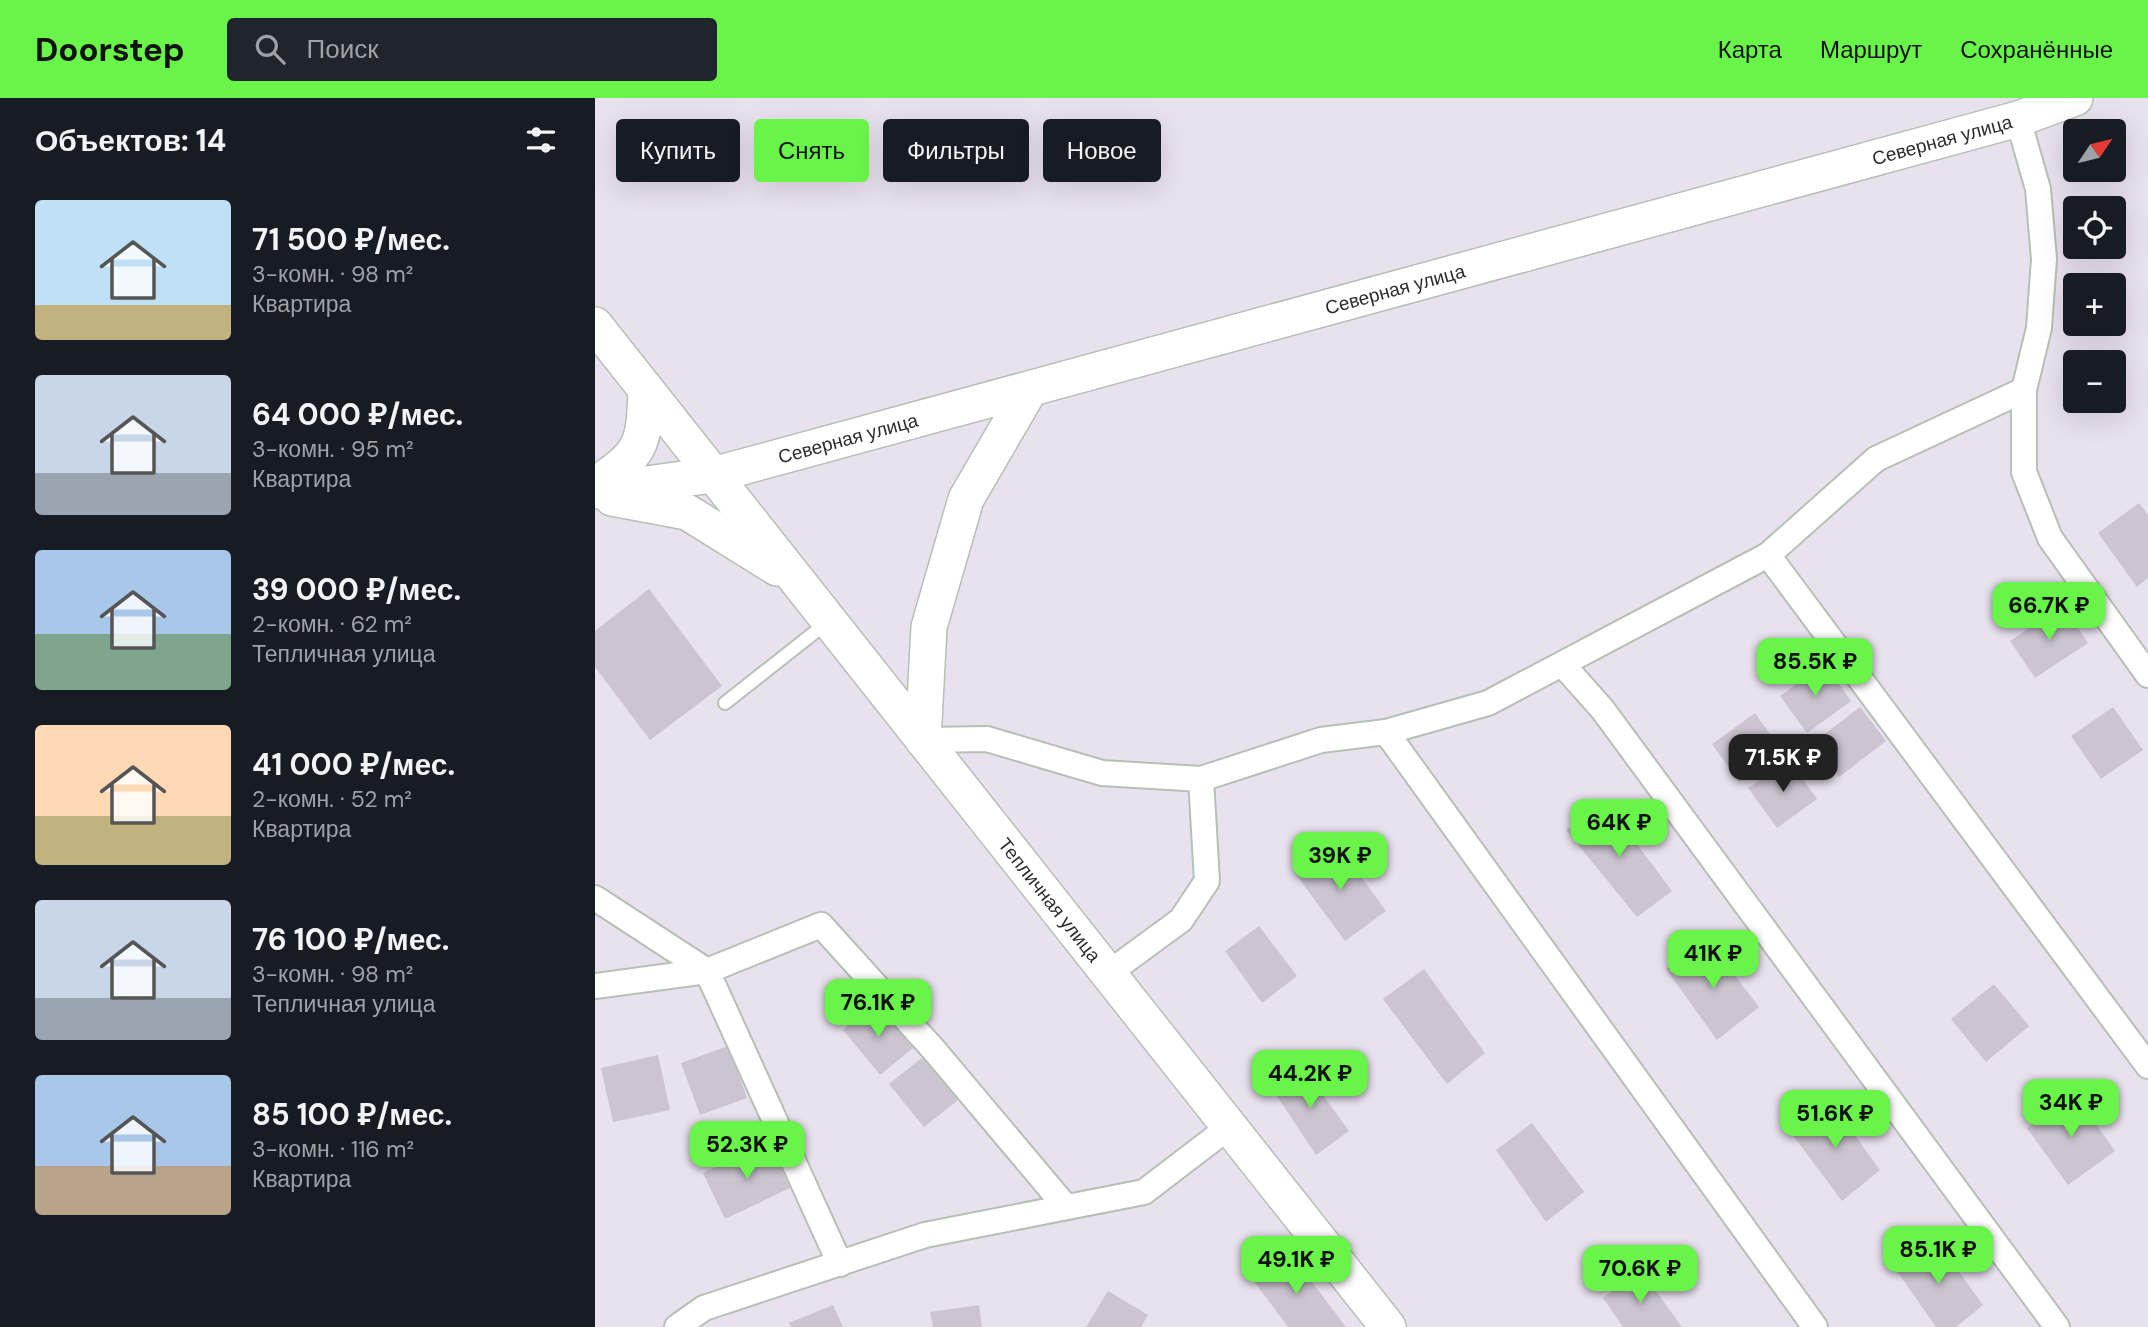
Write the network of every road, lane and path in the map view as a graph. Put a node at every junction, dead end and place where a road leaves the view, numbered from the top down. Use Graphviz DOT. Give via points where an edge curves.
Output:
graph roads {
  1 [pos="2075,98"];
  2 [pos="2018,119"];
  3 [pos="595,324"];
  4 [pos="1030,389"];
  5 [pos="2024,390"];
  6 [pos="646,391"];
  7 [pos="713,475"];
  8 [pos="595,485"];
  9 [pos="595,492"];
  10 [pos="1768,555"];
  11 [pos="797,581"];
  12 [pos="829,621"];
  13 [pos="1563,665"];
  14 [pos="2148,675"];
  15 [pos="725,703"];
  16 [pos="1386,732"];
  17 [pos="923,740"];
  18 [pos="1201,779"];
  19 [pos="595,898"];
  20 [pos="707,971"];
  21 [pos="1106,975"];
  22 [pos="595,986"];
  23 [pos="2148,1066"];
  24 [pos="1229,1127"];
  25 [pos="1066,1207"];
  26 [pos="840,1264"];
  27 [pos="677,1327"];
  28 [pos="1388,1327"];
  29 [pos="1815,1327"];
  30 [pos="2057,1327"];
  1 -- 2 [label="main road, Северная улица"];
  2 -- 4 [label="main road, Северная улица"];
  2 -- 5 [label="street" via="2038,189 2044,260 2039,328"];
  3 -- 6 [label="main road, Тепличная улица"];
  4 -- 7 [label="main road, Северная улица"];
  4 -- 17 [label="main road" via="966,499 929,627"];
  5 -- 10 [label="street" via="1876,459"];
  5 -- 14 [label="street" via="2024,472 2050,538"];
  6 -- 7 [label="main road, Тепличная улица"];
  6 -- 8 [label="main road" via="644,436 624,465"];
  7 -- 9 [label="main road, Северная улица"];
  7 -- 11 [label="main road, Тепличная улица"];
  9 -- 11 [label="main road" via="687,512"];
  10 -- 13 [label="street"];
  10 -- 23 [label="street"];
  11 -- 12 [label="main road, Тепличная улица"];
  12 -- 15 [label="lane"];
  12 -- 17 [label="main road, Тепличная улица"];
  13 -- 16 [label="street" via="1488,703"];
  13 -- 30 [label="street" via="1602,710"];
  16 -- 18 [label="street" via="1321,740"];
  16 -- 29 [label="street"];
  17 -- 18 [label="street" via="987,739 1102,773"];
  17 -- 21 [label="main road, Тепличная улица"];
  18 -- 21 [label="street" via="1207,881 1181,920"];
  19 -- 20 [label="street"];
  20 -- 22 [label="street"];
  20 -- 25 [label="street" via="821,925"];
  20 -- 26 [label="street"];
  21 -- 24 [label="main road, Тепличная улица"];
  24 -- 25 [label="street" via="1144,1192"];
  24 -- 28 [label="main road, Тепличная улица"];
  25 -- 26 [label="street" via="925,1235"];
  26 -- 27 [label="street" via="704,1308"];
}
